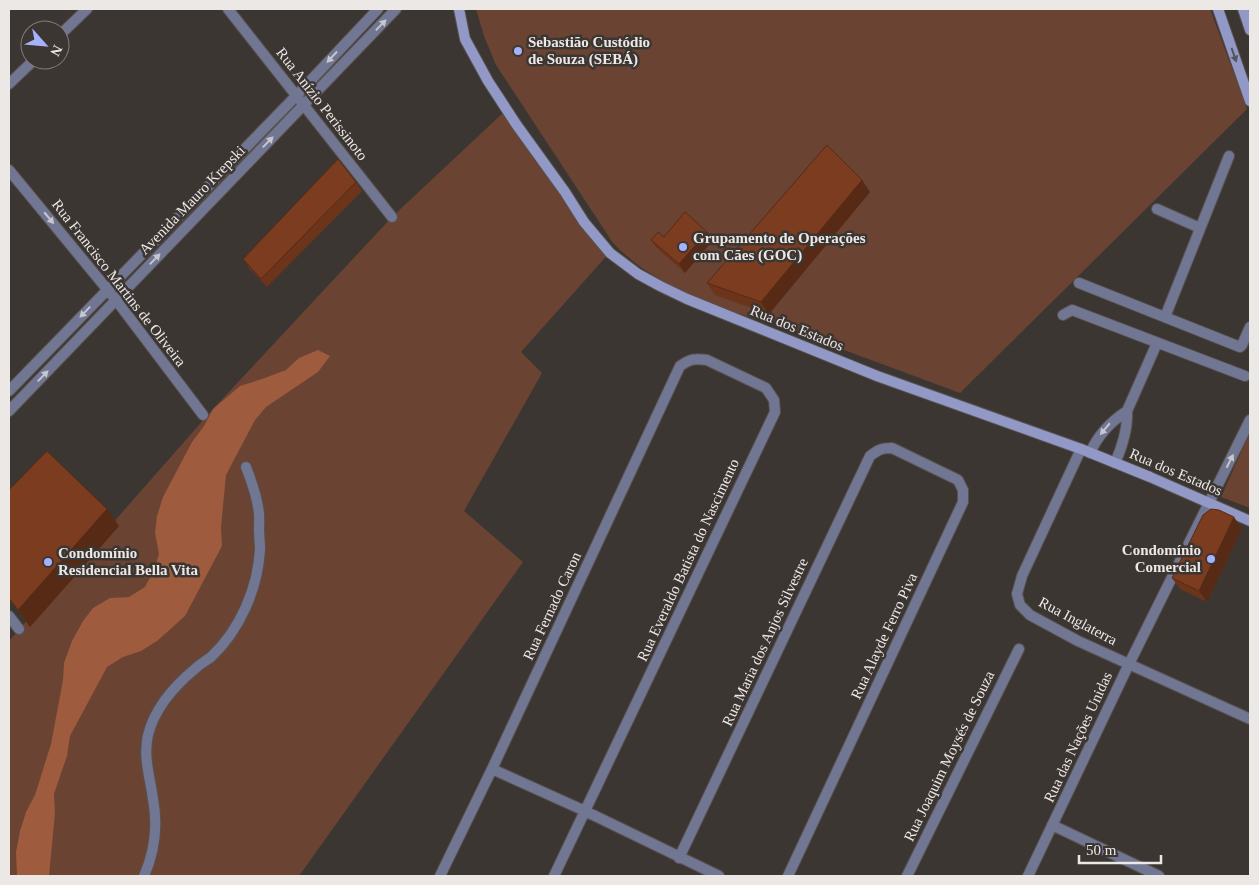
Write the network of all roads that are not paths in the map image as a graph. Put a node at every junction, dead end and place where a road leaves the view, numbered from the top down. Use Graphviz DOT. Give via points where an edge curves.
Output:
graph roads {
  1 [pos="87,9"];
  2 [pos="228,9"];
  3 [pos="378,9"];
  4 [pos="396,9"];
  5 [pos="459,9"];
  6 [pos="1218,9"];
  7 [pos="1243,9"];
  8 [pos="70,25"];
  9 [pos="1250,30"];
  10 [pos="24,70"];
  11 [pos="9,84"];
  12 [pos="296,95"];
  13 [pos="1250,101"];
  14 [pos="304,105"];
  15 [pos="1229,156"];
  16 [pos="9,170"];
  17 [pos="1158,209"];
  18 [pos="392,217"];
  19 [pos="1200,228"];
  20 [pos="1079,284"];
  21 [pos="107,289"];
  22 [pos="116,300"];
  23 [pos="1062,314"];
  24 [pos="1165,317"];
  25 [pos="1250,327"];
  26 [pos="1157,342"];
  27 [pos="698,359"];
  28 [pos="1245,376"];
  29 [pos="9,391"];
  30 [pos="9,411"];
  31 [pos="1127,411"];
  32 [pos="204,415"];
  33 [pos="1250,420"];
  34 [pos="885,448"];
  35 [pos="1086,451"];
  36 [pos="1116,463"];
  37 [pos="246,467"];
  38 [pos="1209,502"];
  39 [pos="1250,521"];
  40 [pos="9,616"];
  41 [pos="19,629"];
  42 [pos="1018,649"];
  43 [pos="1129,664"];
  44 [pos="1250,719"];
  45 [pos="492,769"];
  46 [pos="585,811"];
  47 [pos="1052,826"];
  48 [pos="679,858"];
  49 [pos="144,876"];
  50 [pos="440,876"];
  51 [pos="554,876"];
  52 [pos="719,876"];
  53 [pos="788,876"];
  54 [pos="907,876"];
  55 [pos="1028,876"];
  56 [pos="1158,876"];
  1 -- 8 [label="street"];
  2 -- 12 [label="street, Rua Anízio Perissinoto"];
  3 -- 12 [label="street, Avenida Mauro Krepski, one-way"];
  14 -- 4 [label="street, Avenida Mauro Krepski, one-way"];
  5 -- 35 [label="street, Rua dos Estados" via="465,39 516,124 584,222 610,253 638,274 688,299 877,376"];
  6 -- 13 [label="street, one-way"];
  7 -- 9 [label="street"];
  10 -- 11 [label="street"];
  12 -- 14 [label="street, Rua Anízio Perissinoto"];
  12 -- 21 [label="street, Avenida Mauro Krepski"];
  14 -- 18 [label="street, Rua Anízio Perissinoto"];
  22 -- 14 [label="street, Avenida Mauro Krepski, one-way"];
  15 -- 19 [label="street"];
  16 -- 21 [label="street, Rua Francisco Martins de Oliveira, one-way"];
  17 -- 19 [label="street"];
  19 -- 24 [label="street"];
  20 -- 24 [label="street"];
  21 -- 22 [label="street, Rua Francisco Martins de Oliveira"];
  21 -- 29 [label="street, Avenida Mauro Krepski, one-way"];
  30 -- 22 [label="street, Avenida Mauro Krepski, one-way"];
  22 -- 32 [label="street, Rua Francisco Martins de Oliveira"];
  23 -- 26 [label="street" via="1072,310"];
  24 -- 25 [label="street" via="1240,347"];
  26 -- 28 [label="street"];
  26 -- 31 [label="street"];
  27 -- 45 [label="street, Rua Fernado Caron" via="680,366"];
  27 -- 46 [label="street, Rua Everaldo Batista do Nascimento" via="707,360 766,388 774,400 775,412"];
  31 -- 35 [label="street, one-way" via="1117,417"];
  31 -- 36 [label="street" via="1126,429"];
  38 -- 33 [label="street, Rua das Nações Unidas, one-way"];
  34 -- 48 [label="street, Rua Maria dos Anjos Silvestre" via="870,456"];
  34 -- 53 [label="street, Rua Alayde Ferro Piva" via="892,448 958,480 963,490 963,502"];
  35 -- 36 [label="street, Rua dos Estados"];
  35 -- 43 [label="street, Rua Inglaterra" via="1022,576 1017,594 1020,605 1030,615"];
  36 -- 38 [label="street, Rua dos Estados"];
  37 -- 49 [label="street" via="259,508 260,549 254,584 234,628 210,658 166,698 148,735 146,759 156,824 150,863"];
  38 -- 39 [label="street, Rua dos Estados"];
  38 -- 43 [label="street, Rua das Nações Unidas"];
  40 -- 41 [label="street"];
  42 -- 54 [label="street, Rua Joaquim Moysés de Souza"];
  43 -- 44 [label="street, Rua Inglaterra"];
  43 -- 47 [label="street, Rua das Nações Unidas"];
  45 -- 46 [label="street"];
  45 -- 50 [label="street, Rua Fernado Caron"];
  46 -- 48 [label="street"];
  46 -- 51 [label="street, Rua Everaldo Batista do Nascimento"];
  47 -- 55 [label="street, Rua das Nações Unidas"];
  47 -- 56 [label="street"];
  48 -- 52 [label="street"];
}
